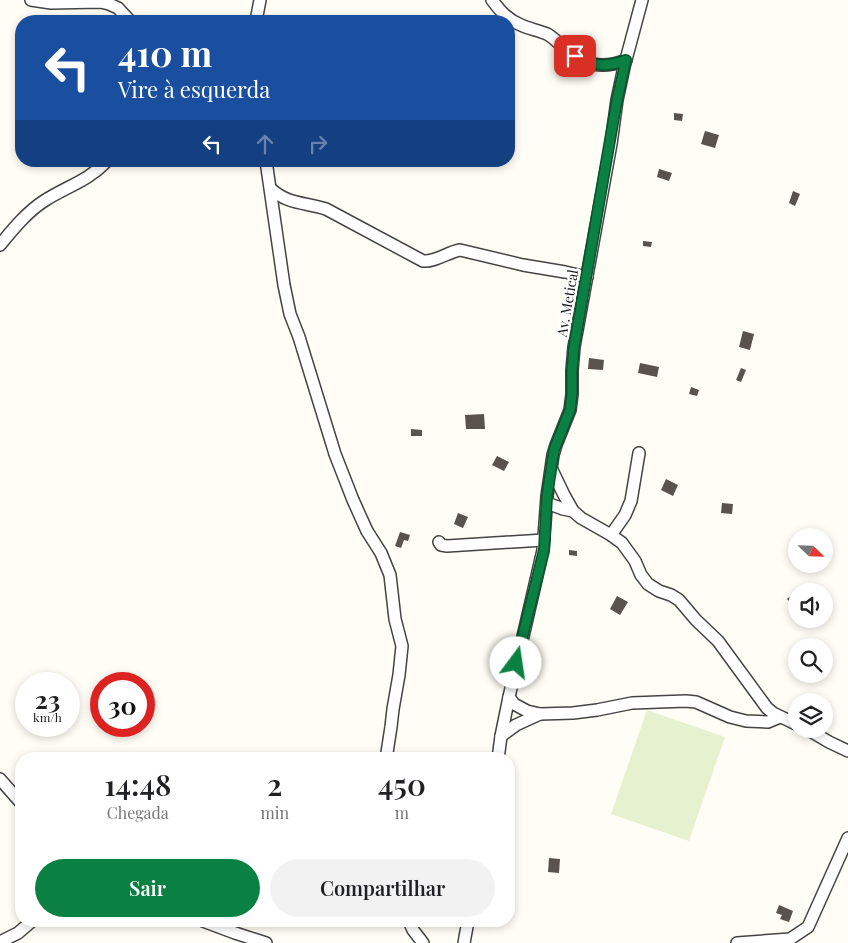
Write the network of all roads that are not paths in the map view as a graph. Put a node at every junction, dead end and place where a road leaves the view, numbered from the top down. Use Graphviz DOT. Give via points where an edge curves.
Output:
graph roads {
  1 [pos="31,0"];
  2 [pos="260,0"];
  3 [pos="492,0"];
  4 [pos="642,0"];
  5 [pos="124,15"];
  6 [pos="257,15"];
  7 [pos="505,15"];
  8 [pos="515,22"];
  9 [pos="626,60"];
  10 [pos="101,167"];
  11 [pos="267,167"];
  12 [pos="270,189"];
  13 [pos="0,245"];
  14 [pos="587,278"];
  15 [pos="639,453"];
  16 [pos="552,470"];
  17 [pos="547,503"];
  18 [pos="568,510"];
  19 [pos="546,518"];
  20 [pos="612,535"];
  21 [pos="544,540"];
  22 [pos="439,542"];
  23 [pos="509,697"];
  24 [pos="540,714"];
  25 [pos="780,717"];
  26 [pos="788,720"];
  27 [pos="501,736"];
  28 [pos="822,738"];
  29 [pos="848,751"];
  30 [pos="387,752"];
  31 [pos="499,752"];
  32 [pos="0,779"];
  33 [pos="15,796"];
  34 [pos="848,838"];
  35 [pos="26,927"];
  36 [pos="219,927"];
  37 [pos="412,927"];
  38 [pos="467,927"];
  39 [pos="795,941"];
  40 [pos="0,942"];
  41 [pos="266,943"];
  42 [pos="423,943"];
  43 [pos="464,943"];
  44 [pos="737,943"];
  1 -- 5 [label="street" via="100,2 118,8"];
  2 -- 6 [label="street"];
  3 -- 7 [label="street"];
  4 -- 9 [label="street, Av. Metical"];
  8 -- 9 [label="street" via="548,34 567,50 595,65 606,66"];
  9 -- 14 [label="street, Av. Metical"];
  10 -- 13 [label="street" via="38,205"];
  11 -- 12 [label="street"];
  12 -- 14 [label="street" via="292,202 326,209 423,261 460,250"];
  12 -- 30 [label="street" via="290,314 335,454 367,531 390,575 394,614 402,646"];
  14 -- 16 [label="street, Av. Metical" via="574,347 570,410 554,450"];
  15 -- 20 [label="street" via="631,501"];
  16 -- 17 [label="street, Av. Metical"];
  16 -- 18 [label="street"];
  17 -- 18 [label="street"];
  17 -- 19 [label="street, Av. Metical"];
  18 -- 19 [label="street" via="555,510"];
  18 -- 20 [label="street"];
  19 -- 21 [label="street, Av. Metical"];
  20 -- 25 [label="street" via="622,543 648,584 678,600 718,641 767,708"];
  21 -- 22 [label="street" via="447,546"];
  21 -- 23 [label="street, Av. Metical"];
  23 -- 24 [label="street" via="528,712"];
  23 -- 27 [label="street, Av. Metical"];
  24 -- 25 [label="street" via="608,709 632,703 686,701 746,721 768,722"];
  24 -- 27 [label="street"];
  25 -- 26 [label="street"];
  27 -- 31 [label="street, Av. Metical"];
  28 -- 29 [label="street"];
  32 -- 33 [label="street"];
  34 -- 39 [label="street" via="808,927"];
  35 -- 40 [label="street"];
  36 -- 41 [label="street"];
  37 -- 42 [label="street"];
  38 -- 43 [label="street"];
  39 -- 44 [label="street"];
}
